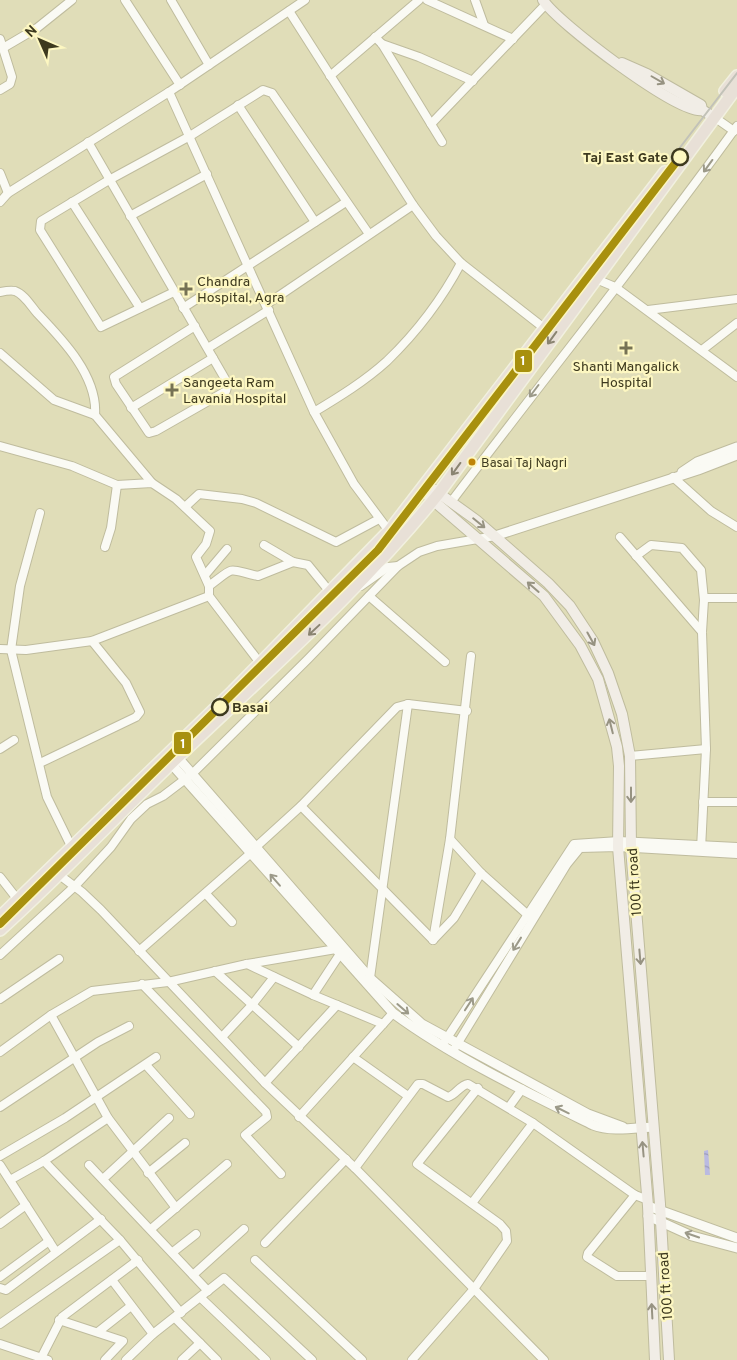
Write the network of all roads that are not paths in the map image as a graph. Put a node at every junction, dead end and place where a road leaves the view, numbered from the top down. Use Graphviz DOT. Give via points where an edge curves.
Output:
graph roads {
  1 [pos="72,0"];
  2 [pos="125,0"];
  3 [pos="171,0"];
  4 [pos="304,0"];
  5 [pos="419,0"];
  6 [pos="427,0"];
  7 [pos="475,0"];
  8 [pos="544,2"];
  9 [pos="289,11"];
  10 [pos="484,25"];
  11 [pos="375,37"];
  12 [pos="0,39"];
  13 [pos="512,39"];
  14 [pos="382,44"];
  15 [pos="3,48"];
  16 [pos="210,65"];
  17 [pos="330,76"];
  18 [pos="737,76"];
  19 [pos="473,80"];
  20 [pos="180,85"];
  21 [pos="737,87"];
  22 [pos="0,90"];
  23 [pos="170,92"];
  24 [pos="238,106"];
  25 [pos="708,114"];
  26 [pos="431,124"];
  27 [pos="735,129"];
  28 [pos="190,136"];
  29 [pos="88,142"];
  30 [pos="442,142"];
  31 [pos="0,173"];
  32 [pos="207,174"];
  33 [pos="109,180"];
  34 [pos="8,193"];
  35 [pos="0,202"];
  36 [pos="72,202"];
  37 [pos="346,202"];
  38 [pos="413,205"];
  39 [pos="130,216"];
  40 [pos="315,222"];
  41 [pos="369,234"];
  42 [pos="461,263"];
  43 [pos="249,266"];
  44 [pos="596,279"];
  45 [pos="615,287"];
  46 [pos="0,292"];
  47 [pos="174,292"];
  48 [pos="737,299"];
  49 [pos="268,307"];
  50 [pos="140,308"];
  51 [pos="183,308"];
  52 [pos="648,310"];
  53 [pos="737,323"];
  54 [pos="194,326"];
  55 [pos="544,328"];
  56 [pos="208,348"];
  57 [pos="702,350"];
  58 [pos="0,353"];
  59 [pos="213,358"];
  60 [pos="737,377"];
  61 [pos="131,408"];
  62 [pos="314,412"];
  63 [pos="95,415"];
  64 [pos="0,446"];
  65 [pos="737,447"];
  66 [pos="737,455"];
  67 [pos="673,477"];
  68 [pos="152,483"];
  69 [pos="117,485"];
  70 [pos="423,487"];
  71 [pos="436,497"];
  72 [pos="451,502"];
  73 [pos="185,507"];
  74 [pos="40,513"];
  75 [pos="379,520"];
  76 [pos="737,527"];
  77 [pos="389,532"];
  78 [pos="495,536"];
  79 [pos="620,538"];
  80 [pos="476,539"];
  81 [pos="264,545"];
  82 [pos="104,546"];
  83 [pos="227,549"];
  84 [pos="636,556"];
  85 [pos="293,562"];
  86 [pos="398,566"];
  87 [pos="205,575"];
  88 [pos="209,586"];
  89 [pos="330,592"];
  90 [pos="209,596"];
  91 [pos="369,596"];
  92 [pos="737,598"];
  93 [pos="704,600"];
  94 [pos="334,611"];
  95 [pos="702,632"];
  96 [pos="92,641"];
  97 [pos="0,649"];
  98 [pos="11,650"];
  99 [pos="472,656"];
  100 [pos="445,662"];
  101 [pos="260,663"];
  102 [pos="408,704"];
  103 [pos="466,711"];
  104 [pos="14,740"];
  105 [pos="0,749"];
  106 [pos="706,749"];
  107 [pos="630,756"];
  108 [pos="172,757"];
  109 [pos="40,763"];
  110 [pos="189,777"];
  111 [pos="703,802"];
  112 [pos="737,802"];
  113 [pos="301,806"];
  114 [pos="450,839"];
  115 [pos="618,844"];
  116 [pos="631,846"];
  117 [pos="72,848"];
  118 [pos="701,848"];
  119 [pos="737,848"];
  120 [pos="254,849"];
  121 [pos="737,854"];
  122 [pos="481,873"];
  123 [pos="58,874"];
  124 [pos="0,877"];
  125 [pos="74,886"];
  126 [pos="382,890"];
  127 [pos="206,894"];
  128 [pos="18,900"];
  129 [pos="530,916"];
  130 [pos="0,917"];
  131 [pos="232,922"];
  132 [pos="0,930"];
  133 [pos="432,940"];
  134 [pos="139,951"];
  135 [pos="338,952"];
  136 [pos="0,955"];
  137 [pos="59,958"];
  138 [pos="247,964"];
  139 [pos="215,972"];
  140 [pos="274,977"];
  141 [pos="370,978"];
  142 [pos="168,982"];
  143 [pos="142,984"];
  144 [pos="313,996"];
  145 [pos="0,999"];
  146 [pos="252,1005"];
  147 [pos="337,1005"];
  148 [pos="393,1012"];
  149 [pos="51,1015"];
  150 [pos="383,1024"];
  151 [pos="129,1026"];
  152 [pos="222,1037"];
  153 [pos="445,1041"];
  154 [pos="299,1046"];
  155 [pos="455,1047"];
  156 [pos="0,1052"];
  157 [pos="156,1057"];
  158 [pos="353,1057"];
  159 [pos="75,1058"];
  160 [pos="146,1064"];
  161 [pos="265,1083"];
  162 [pos="478,1088"];
  163 [pos="522,1089"];
  164 [pos="408,1096"];
  165 [pos="96,1098"];
  166 [pos="0,1107"];
  167 [pos="509,1107"];
  168 [pos="190,1114"];
  169 [pos="299,1117"];
  170 [pos="108,1118"];
  171 [pos="169,1118"];
  172 [pos="533,1122"];
  173 [pos="653,1127"];
  174 [pos="623,1128"];
  175 [pos="642,1128"];
  176 [pos="185,1143"];
  177 [pos="132,1152"];
  178 [pos="0,1156"];
  179 [pos="346,1159"];
  180 [pos="44,1161"];
  181 [pos="227,1164"];
  182 [pos="89,1165"];
  183 [pos="355,1168"];
  184 [pos="1,1170"];
  185 [pos="148,1173"];
  186 [pos="281,1174"];
  187 [pos="103,1179"];
  188 [pos="10,1180"];
  189 [pos="635,1195"];
  190 [pos="472,1203"];
  191 [pos="26,1205"];
  192 [pos="648,1207"];
  193 [pos="176,1208"];
  194 [pos="660,1217"];
  195 [pos="101,1219"];
  196 [pos="0,1224"];
  197 [pos="151,1229"];
  198 [pos="244,1229"];
  199 [pos="196,1234"];
  200 [pos="737,1238"];
  201 [pos="120,1240"];
  202 [pos="49,1241"];
  203 [pos="265,1242"];
  204 [pos="737,1248"];
  205 [pos="56,1252"];
  206 [pos="173,1252"];
  207 [pos="138,1260"];
  208 [pos="255,1260"];
  209 [pos="193,1275"];
  210 [pos="650,1276"];
  211 [pos="0,1277"];
  212 [pos="112,1280"];
  213 [pos="0,1288"];
  214 [pos="474,1288"];
  215 [pos="208,1291"];
  216 [pos="201,1298"];
  217 [pos="131,1306"];
  218 [pos="178,1315"];
  219 [pos="59,1320"];
  220 [pos="0,1324"];
  221 [pos="98,1332"];
  222 [pos="154,1334"];
  223 [pos="200,1342"];
  224 [pos="0,1344"];
  225 [pos="43,1359"];
  226 [pos="359,1359"];
  227 [pos="105,1360"];
  228 [pos="126,1360"];
  229 [pos="182,1360"];
  230 [pos="217,1360"];
  231 [pos="266,1360"];
  232 [pos="312,1360"];
  233 [pos="412,1360"];
  234 [pos="544,1360"];
  235 [pos="655,1360"];
  236 [pos="669,1360"];
  1 -- 15 [label="street" via="38,28"];
  2 -- 20 [label="street"];
  3 -- 16 [label="street"];
  4 -- 9 [label="street"];
  5 -- 11 [label="street"];
  6 -- 10 [label="street"];
  7 -- 10 [label="street"];
  8 -- 13 [label="street"];
  8 -- 25 [label="main road" via="570,29 629,73 698,112"];
  9 -- 16 [label="street"];
  9 -- 17 [label="street"];
  10 -- 13 [label="street"];
  11 -- 14 [label="street"];
  11 -- 17 [label="street"];
  12 -- 15 [label="street"];
  13 -- 19 [label="street"];
  14 -- 19 [label="street"];
  14 -- 26 [label="street"];
  15 -- 22 [label="street" via="12,81"];
  16 -- 20 [label="street"];
  17 -- 38 [label="street"];
  18 -- 25 [label="main road"];
  19 -- 26 [label="street"];
  20 -- 23 [label="street"];
  21 -- 25 [label="main road"];
  23 -- 28 [label="street"];
  23 -- 29 [label="street"];
  24 -- 28 [label="street"];
  24 -- 37 [label="street" via="263,90 272,93"];
  24 -- 40 [label="street"];
  25 -- 27 [label="street"];
  25 -- 44 [label="main road"];
  25 -- 55 [label="main road"];
  26 -- 30 [label="street"];
  27 -- 45 [label="street, one-way" via="692,190"];
  28 -- 32 [label="street"];
  28 -- 33 [label="street"];
  29 -- 33 [label="street"];
  29 -- 34 [label="street"];
  31 -- 34 [label="street"];
  32 -- 39 [label="street"];
  32 -- 43 [label="street"];
  33 -- 36 [label="street"];
  33 -- 39 [label="street"];
  34 -- 35 [label="street"];
  36 -- 50 [label="street"];
  36 -- 50 [label="street" via="41,221 40,230 99,324 103,327"];
  37 -- 40 [label="street"];
  37 -- 41 [label="street"];
  38 -- 41 [label="street"];
  38 -- 42 [label="street"];
  39 -- 47 [label="street"];
  40 -- 43 [label="street"];
  41 -- 49 [label="street"];
  42 -- 55 [label="street"];
  42 -- 62 [label="street" via="431,310 387,361"];
  43 -- 49 [label="street"];
  43 -- 51 [label="street"];
  44 -- 45 [label="street"];
  44 -- 71 [label="main road, one-way"];
  45 -- 52 [label="street"];
  45 -- 72 [label="street, one-way"];
  46 -- 63 [label="street" via="22,295 63,342 91,386"];
  47 -- 50 [label="street"];
  47 -- 51 [label="street"];
  48 -- 52 [label="street"];
  49 -- 56 [label="street"];
  49 -- 62 [label="street"];
  51 -- 54 [label="street"];
  52 -- 57 [label="street"];
  53 -- 57 [label="street"];
  54 -- 56 [label="street"];
  54 -- 61 [label="street" via="114,377"];
  55 -- 70 [label="main road"];
  56 -- 59 [label="street"];
  57 -- 60 [label="street"];
  58 -- 63 [label="street" via="54,400"];
  59 -- 61 [label="street"];
  59 -- 61 [label="street" via="228,384 226,391 152,433 147,431"];
  62 -- 75 [label="street" via="354,484"];
  63 -- 68 [label="street"];
  64 -- 69 [label="street" via="72,466"];
  65 -- 67 [label="street" via="697,462"];
  66 -- 67 [label="street"];
  67 -- 76 [label="street" via="711,511"];
  67 -- 78 [label="street"];
  68 -- 69 [label="street"];
  68 -- 73 [label="street" via="166,490"];
  69 -- 82 [label="street" via="111,528"];
  70 -- 71 [label="main road, 100 ft road"];
  70 -- 77 [label="main road"];
  71 -- 72 [label="main road, 100 ft road"];
  71 -- 80 [label="main road, 100 ft road"];
  71 -- 94 [label="main road" via="389,554"];
  72 -- 78 [label="main road, 100 ft road, one-way"];
  73 -- 75 [label="street" via="199,494 242,499 336,542"];
  73 -- 87 [label="street" via="210,531 206,544 196,557"];
  74 -- 98 [label="street" via="20,586"];
  75 -- 77 [label="street"];
  77 -- 89 [label="main road"];
  78 -- 80 [label="street"];
  78 -- 107 [label="main road, 100 ft road, one-way" via="548,583 579,619 608,673 622,714"];
  79 -- 84 [label="street"];
  80 -- 86 [label="street" via="418,552"];
  115 -- 80 [label="main road, 100 ft road, one-way" via="617,747 598,679 580,645 544,596"];
  81 -- 85 [label="street"];
  83 -- 87 [label="street"];
  84 -- 93 [label="street" via="650,545 682,548 701,570"];
  84 -- 95 [label="street"];
  85 -- 88 [label="street" via="258,576 231,569"];
  85 -- 89 [label="street" via="308,565"];
  86 -- 91 [label="street"];
  86 -- 94 [label="street" via="391,566 374,576"];
  87 -- 88 [label="street"];
  88 -- 90 [label="street"];
  89 -- 101 [label="main road"];
  90 -- 96 [label="street"];
  90 -- 101 [label="street"];
  91 -- 100 [label="street"];
  91 -- 110 [label="street"];
  92 -- 93 [label="street"];
  93 -- 95 [label="street"];
  94 -- 108 [label="main road, one-way"];
  95 -- 106 [label="street"];
  96 -- 98 [label="street"];
  96 -- 109 [label="street" via="126,683 140,712 93,739"];
  97 -- 98 [label="street"];
  98 -- 109 [label="street"];
  99 -- 103 [label="street"];
  101 -- 108 [label="main road"];
  102 -- 103 [label="street"];
  102 -- 113 [label="street" via="397,707"];
  102 -- 126 [label="street"];
  103 -- 114 [label="street"];
  104 -- 105 [label="street"];
  106 -- 107 [label="street"];
  106 -- 111 [label="street"];
  107 -- 116 [label="main road, 100 ft road, one-way"];
  108 -- 110 [label="street"];
  108 -- 117 [label="main road"];
  108 -- 123 [label="main road"];
  109 -- 117 [label="street" via="47,797"];
  110 -- 120 [label="street"];
  110 -- 125 [label="street" via="142,808"];
  111 -- 112 [label="street"];
  111 -- 118 [label="street"];
  113 -- 120 [label="street"];
  113 -- 126 [label="street"];
  114 -- 122 [label="street"];
  114 -- 133 [label="street"];
  115 -- 116 [label="street"];
  115 -- 129 [label="street" via="577,850"];
  115 -- 175 [label="main road, 100 ft road"];
  116 -- 118 [label="street"];
  116 -- 173 [label="main road, 100 ft road, one-way"];
  117 -- 128 [label="main road"];
  118 -- 119 [label="street"];
  118 -- 121 [label="street"];
  120 -- 127 [label="street"];
  135 -- 120 [label="street, one-way"];
  120 -- 141 [label="street"];
  122 -- 129 [label="street"];
  122 -- 133 [label="street" via="454,918"];
  123 -- 125 [label="street"];
  123 -- 132 [label="main road"];
  124 -- 128 [label="street"];
  125 -- 134 [label="street"];
  125 -- 136 [label="street"];
  126 -- 133 [label="street"];
  126 -- 141 [label="street"];
  127 -- 131 [label="street"];
  127 -- 134 [label="street"];
  128 -- 130 [label="main road"];
  153 -- 129 [label="street, one-way"];
  129 -- 155 [label="street, one-way"];
  134 -- 142 [label="street"];
  135 -- 138 [label="street"];
  135 -- 144 [label="street"];
  135 -- 148 [label="street"];
  137 -- 145 [label="street"];
  138 -- 139 [label="street"];
  138 -- 140 [label="street"];
  139 -- 142 [label="street"];
  139 -- 146 [label="street"];
  140 -- 144 [label="street"];
  140 -- 146 [label="street"];
  141 -- 153 [label="street, one-way" via="408,1014"];
  142 -- 143 [label="street"];
  142 -- 152 [label="street"];
  143 -- 149 [label="street" via="92,991"];
  143 -- 186 [label="street" via="268,1114 245,1134"];
  144 -- 147 [label="street"];
  146 -- 152 [label="street"];
  146 -- 154 [label="street"];
  147 -- 150 [label="street"];
  147 -- 154 [label="street"];
  148 -- 150 [label="street"];
  148 -- 153 [label="street" via="415,1029"];
  149 -- 156 [label="street"];
  149 -- 159 [label="street"];
  150 -- 158 [label="street"];
  151 -- 159 [label="street"];
  152 -- 161 [label="street"];
  153 -- 155 [label="street"];
  154 -- 161 [label="street"];
  155 -- 163 [label="street"];
  155 -- 174 [label="street" via="588,1114"];
  157 -- 160 [label="street"];
  158 -- 164 [label="street"];
  158 -- 169 [label="street"];
  159 -- 165 [label="street"];
  159 -- 166 [label="street"];
  160 -- 165 [label="street"];
  160 -- 168 [label="street"];
  161 -- 169 [label="street"];
  162 -- 164 [label="street" via="466,1084 448,1097 421,1083"];
  162 -- 167 [label="street"];
  162 -- 190 [label="street" via="417,1164"];
  163 -- 167 [label="street"];
  174 -- 163 [label="street, one-way" via="612,1131 600,1128"];
  164 -- 183 [label="street"];
  165 -- 170 [label="street"];
  165 -- 178 [label="street"];
  167 -- 172 [label="street"];
  169 -- 179 [label="street"];
  170 -- 177 [label="street"];
  170 -- 180 [label="street"];
  171 -- 177 [label="street"];
  172 -- 189 [label="street"];
  172 -- 190 [label="street"];
  173 -- 175 [label="street"];
  173 -- 194 [label="main road, 100 ft road"];
  174 -- 175 [label="street"];
  192 -- 175 [label="main road, 100 ft road, one-way"];
  176 -- 185 [label="street"];
  177 -- 185 [label="street"];
  177 -- 187 [label="street"];
  179 -- 183 [label="street"];
  179 -- 203 [label="street"];
  180 -- 188 [label="street"];
  180 -- 195 [label="street"];
  181 -- 193 [label="street"];
  182 -- 187 [label="street"];
  183 -- 214 [label="street"];
  184 -- 188 [label="street"];
  185 -- 193 [label="street"];
  187 -- 197 [label="street"];
  188 -- 191 [label="street"];
  189 -- 192 [label="street"];
  189 -- 210 [label="street" via="587,1257 617,1276"];
  190 -- 214 [label="street" via="500,1224 506,1231 507,1241"];
  191 -- 196 [label="street"];
  191 -- 202 [label="street"];
  192 -- 194 [label="street"];
  192 -- 210 [label="main road, 100 ft road"];
  193 -- 197 [label="street"];
  194 -- 200 [label="street"];
  204 -- 194 [label="street, one-way" via="692,1236"];
  194 -- 236 [label="main road, 100 ft road"];
  195 -- 201 [label="street"];
  195 -- 205 [label="street"];
  197 -- 206 [label="street"];
  198 -- 209 [label="street"];
  199 -- 206 [label="street"];
  201 -- 207 [label="street"];
  201 -- 220 [label="street"];
  202 -- 205 [label="street"];
  202 -- 211 [label="street"];
  205 -- 213 [label="street" via="6,1290"];
  206 -- 209 [label="street"];
  207 -- 212 [label="street"];
  207 -- 218 [label="street"];
  208 -- 226 [label="street"];
  209 -- 215 [label="street"];
  235 -- 210 [label="main road, 100 ft road, one-way"];
  212 -- 217 [label="street"];
  212 -- 219 [label="street"];
  214 -- 233 [label="street"];
  214 -- 234 [label="street"];
  215 -- 216 [label="street"];
  215 -- 232 [label="street" via="222,1279 227,1279"];
  216 -- 218 [label="street"];
  216 -- 231 [label="street"];
  217 -- 221 [label="street"];
  217 -- 222 [label="street"];
  218 -- 222 [label="street"];
  218 -- 223 [label="street"];
  219 -- 221 [label="street"];
  219 -- 225 [label="street"];
  221 -- 227 [label="street" via="123,1341"];
  222 -- 228 [label="street"];
  223 -- 229 [label="street"];
  223 -- 230 [label="street"];
  224 -- 225 [label="street"];
}
